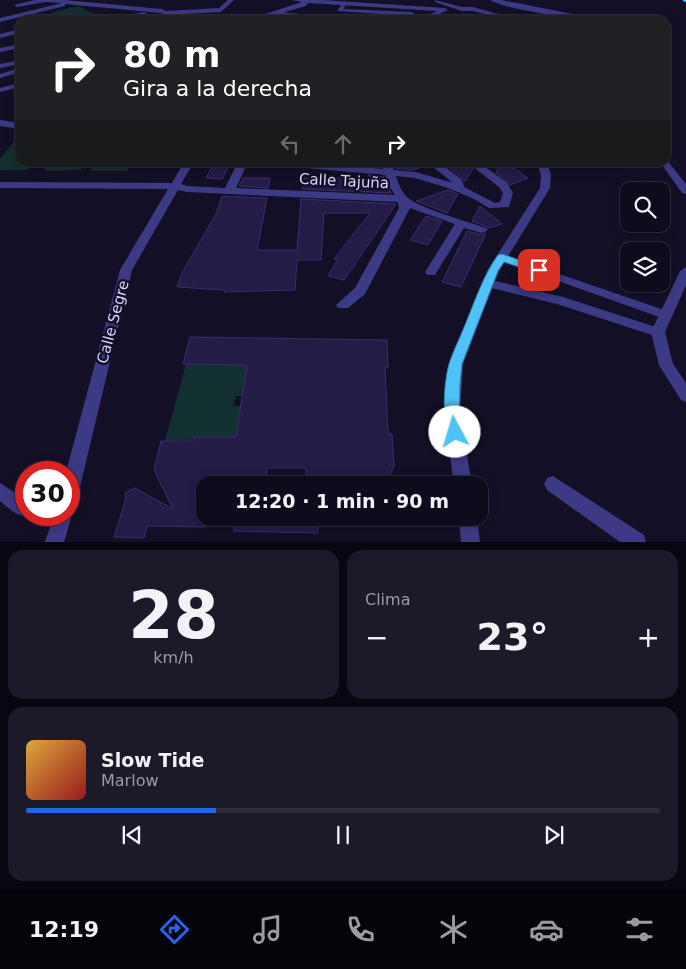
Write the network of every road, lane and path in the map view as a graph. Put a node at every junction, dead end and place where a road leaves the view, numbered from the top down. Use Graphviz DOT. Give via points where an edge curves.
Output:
graph roads {
  1 [pos="11,0"];
  2 [pos="231,0"];
  3 [pos="295,0"];
  4 [pos="306,0"];
  5 [pos="400,0"];
  6 [pos="433,0"];
  7 [pos="461,0"];
  8 [pos="493,0"];
  9 [pos="141,1"];
  10 [pos="441,1"];
  11 [pos="71,2"];
  12 [pos="346,2"];
  13 [pos="18,5"];
  14 [pos="395,6"];
  15 [pos="131,8"];
  16 [pos="447,8"];
  17 [pos="164,12"];
  18 [pos="279,12"];
  19 [pos="471,12"];
  20 [pos="29,14"];
  21 [pos="140,14"];
  22 [pos="412,14"];
  23 [pos="24,15"];
  24 [pos="136,15"];
  25 [pos="170,15"];
  26 [pos="268,15"];
  27 [pos="288,15"];
  28 [pos="432,15"];
  29 [pos="496,15"];
  30 [pos="569,15"];
  31 [pos="3,19"];
  32 [pos="15,27"];
  33 [pos="15,32"];
  34 [pos="0,36"];
  35 [pos="15,47"];
  36 [pos="0,50"];
  37 [pos="15,63"];
  38 [pos="0,66"];
  39 [pos="15,72"];
  40 [pos="0,76"];
  41 [pos="15,86"];
  42 [pos="0,90"];
  43 [pos="0,123"];
  44 [pos="15,125"];
  45 [pos="186,167"];
  46 [pos="241,167"];
  47 [pos="388,167"];
  48 [pos="438,167"];
  49 [pos="479,167"];
  50 [pos="543,167"];
  51 [pos="669,167"];
  52 [pos="0,185"];
  53 [pos="174,186"];
  54 [pos="459,189"];
  55 [pos="229,191"];
  56 [pos="686,191"];
  57 [pos="403,199"];
  58 [pos="461,223"];
  59 [pos="482,230"];
  60 [pos="502,257"];
  61 [pos="686,271"];
  62 [pos="431,272"];
  63 [pos="487,284"];
  64 [pos="343,305"];
  65 [pos="666,315"];
  66 [pos="658,332"];
  67 [pos="686,396"];
  68 [pos="78,461"];
  69 [pos="462,476"];
  70 [pos="553,484"];
  71 [pos="0,491"];
  72 [pos="15,502"];
  73 [pos="59,526"];
  74 [pos="469,526"];
  75 [pos="54,542"];
  76 [pos="472,542"];
  77 [pos="637,542"];
  1 -- 13 [label="street"];
  2 -- 17 [label="lane" via="220,10"];
  3 -- 4 [label="street"];
  4 -- 12 [label="street"];
  4 -- 18 [label="street" via="304,4"];
  5 -- 14 [label="street"];
  6 -- 10 [label="street"];
  7 -- 19 [label="street"];
  8 -- 30 [label="street"];
  9 -- 15 [label="street"];
  10 -- 16 [label="street"];
  11 -- 13 [label="street" via="45,0"];
  11 -- 15 [label="street"];
  11 -- 20 [label="street"];
  12 -- 14 [label="street"];
  12 -- 22 [label="lane" via="339,10"];
  13 -- 20 [label="street"];
  14 -- 16 [label="street"];
  15 -- 17 [label="street"];
  16 -- 19 [label="street"];
  16 -- 28 [label="street"];
  17 -- 21 [label="street"];
  17 -- 25 [label="street"];
  18 -- 26 [label="street"];
  18 -- 27 [label="lane"];
  19 -- 29 [label="street"];
  20 -- 23 [label="street"];
  21 -- 24 [label="street"];
  31 -- 32 [label="street"];
  33 -- 34 [label="street"];
  35 -- 36 [label="street"];
  37 -- 38 [label="street"];
  39 -- 40 [label="street"];
  41 -- 42 [label="street"];
  43 -- 44 [label="street"];
  45 -- 53 [label="street, Calle Segre"];
  46 -- 55 [label="street"];
  47 -- 54 [label="street"];
  47 -- 57 [label="street"];
  48 -- 54 [label="street" via="458,182"];
  49 -- 54 [label="street" via="503,185 508,193 507,204 493,206"];
  50 -- 60 [label="street" via="544,188"];
  51 -- 56 [label="street"];
  52 -- 53 [label="street, Calle Tajuña"];
  53 -- 55 [label="street, Calle Tajuña"];
  53 -- 68 [label="street, Calle Segre" via="126,270"];
  55 -- 57 [label="street, Calle Tajuña"];
  57 -- 58 [label="street, Calle Tajuña"];
  57 -- 64 [label="street" via="405,208 360,291"];
  58 -- 59 [label="street, Calle Tajuña"];
  58 -- 62 [label="street"];
  60 -- 63 [label="street"];
  60 -- 65 [label="lane"];
  61 -- 65 [label="street"];
  63 -- 66 [label="lane" via="559,300"];
  63 -- 69 [label="street" via="460,350 453,384 452,414"];
  65 -- 66 [label="street"];
  66 -- 67 [label="street" via="666,365"];
  70 -- 77 [label="street"];
  71 -- 72 [label="street"];
  73 -- 75 [label="street"];
  74 -- 76 [label="street"];
}
